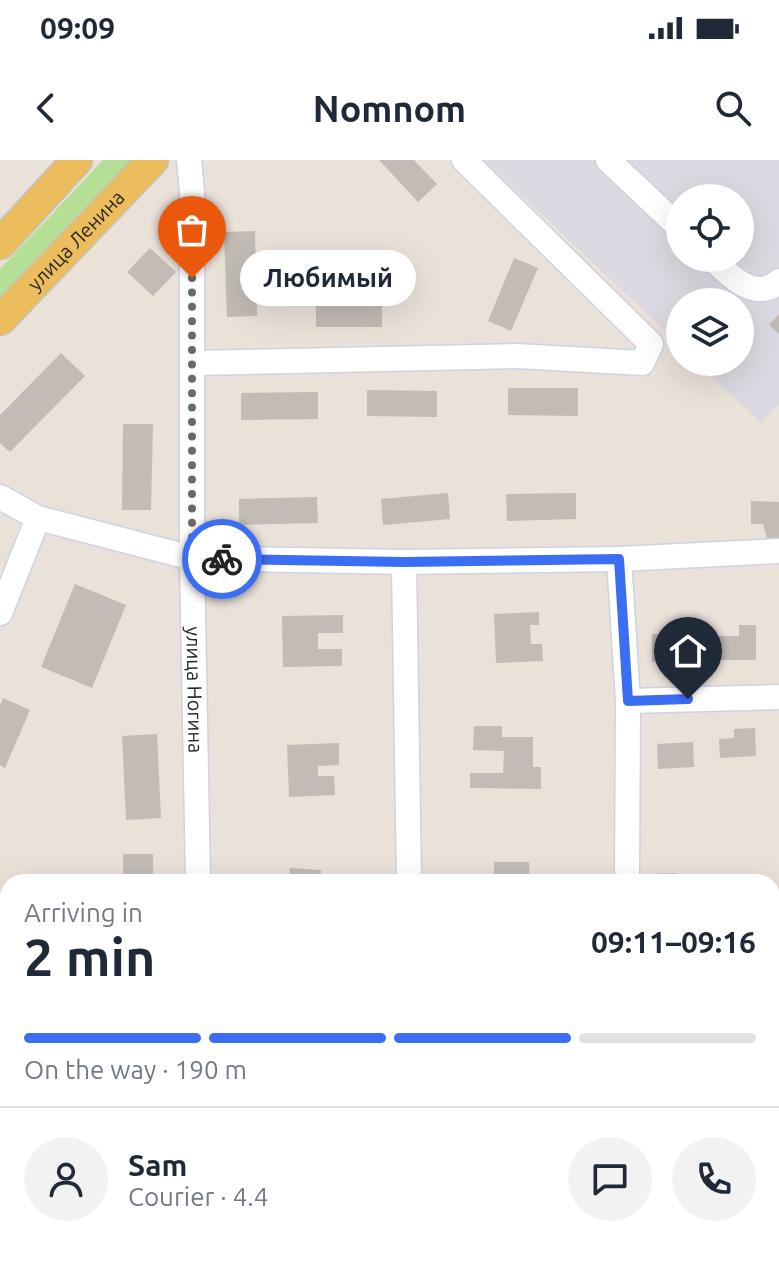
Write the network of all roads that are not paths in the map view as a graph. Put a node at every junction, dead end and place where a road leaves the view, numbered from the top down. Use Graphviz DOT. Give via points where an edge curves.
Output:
graph roads {
  1 [pos="77,160"];
  2 [pos="153,160"];
  3 [pos="189,160"];
  4 [pos="464,160"];
  5 [pos="608,160"];
  6 [pos="666,215"];
  7 [pos="1,241"];
  8 [pos="727,272"];
  9 [pos="779,281"];
  10 [pos="0,320"];
  11 [pos="193,363"];
  12 [pos="0,497"];
  13 [pos="38,518"];
  14 [pos="779,551"];
  15 [pos="192,558"];
  16 [pos="619,559"];
  17 [pos="404,562"];
  18 [pos="0,613"];
  19 [pos="779,697"];
  20 [pos="628,701"];
  21 [pos="198,874"];
  22 [pos="409,874"];
  23 [pos="627,874"];
  1 -- 7 [label="main road"];
  2 -- 10 [label="main road, улица Ленина"];
  3 -- 11 [label="street, улица Ногина"];
  4 -- 11 [label="street" via="651,344 642,363 517,356"];
  5 -- 6 [label="street"];
  8 -- 9 [label="street" via="756,290"];
  11 -- 15 [label="street, улица Ногина"];
  12 -- 13 [label="street"];
  13 -- 15 [label="street"];
  13 -- 18 [label="street"];
  14 -- 16 [label="street"];
  15 -- 17 [label="street"];
  15 -- 21 [label="street, улица Ногина"];
  16 -- 17 [label="street"];
  16 -- 20 [label="street"];
  17 -- 22 [label="street"];
  19 -- 20 [label="street"];
  20 -- 23 [label="street"];
}
